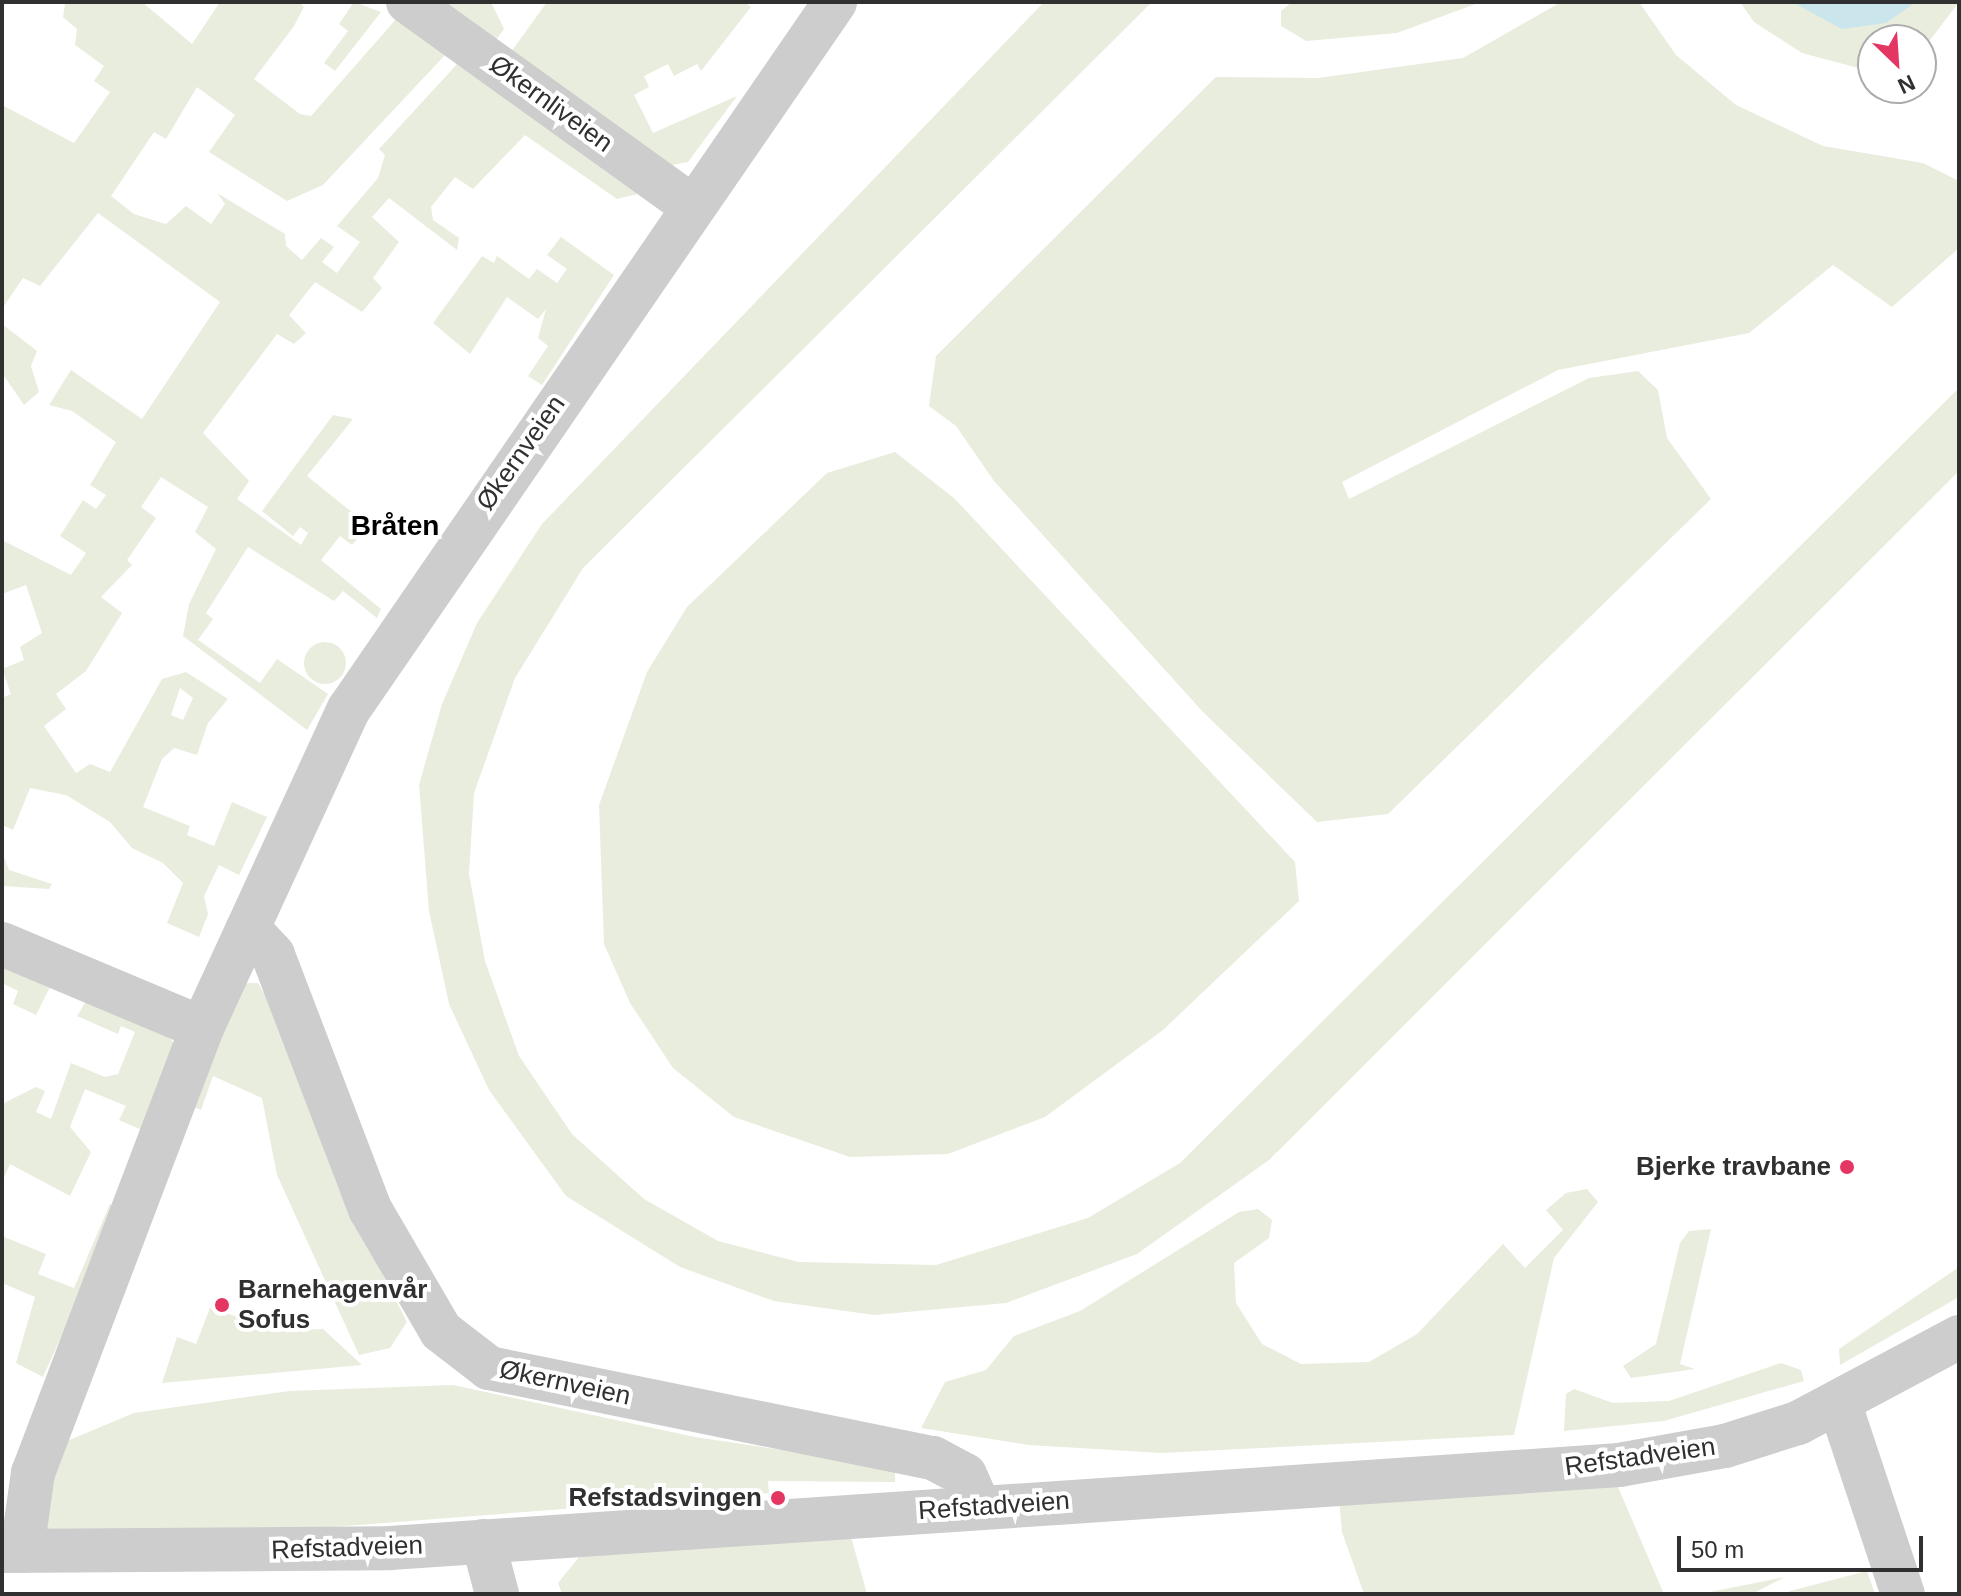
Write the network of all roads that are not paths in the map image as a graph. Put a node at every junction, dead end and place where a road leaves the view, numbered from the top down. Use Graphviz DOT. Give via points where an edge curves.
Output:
graph roads {
  1 [pos="408,2"];
  2 [pos="835,2"];
  3 [pos="693,207"];
  4 [pos="248,928"];
  5 [pos="2,944"];
  6 [pos="202,1028"];
  7 [pos="1959,1337"];
  8 [pos="1840,1405"];
  9 [pos="979,1506"];
  10 [pos="483,1541"];
  11 [pos="12,1551"];
  12 [pos="497,1594"];
  13 [pos="1903,1594"];
  1 -- 3 [label="street, Økernliveien"];
  2 -- 3 [label="street, Økernveien"];
  3 -- 4 [label="street, Økernveien" via="349,709"];
  4 -- 6 [label="street, Økernveien"];
  4 -- 9 [label="street, Økernveien" via="273,955 370,1209 441,1331 489,1368 933,1458 965,1475"];
  5 -- 6 [label="street"];
  6 -- 11 [label="street, Økernveien" via="33,1473"];
  7 -- 8 [label="street, Refstadveien"];
  8 -- 9 [label="street, Refstadveien" via="1725,1446 1619,1465"];
  8 -- 13 [label="street"];
  9 -- 10 [label="street, Refstadveien"];
  10 -- 11 [label="street, Refstadveien" via="303,1552"];
  10 -- 12 [label="street"];
}
